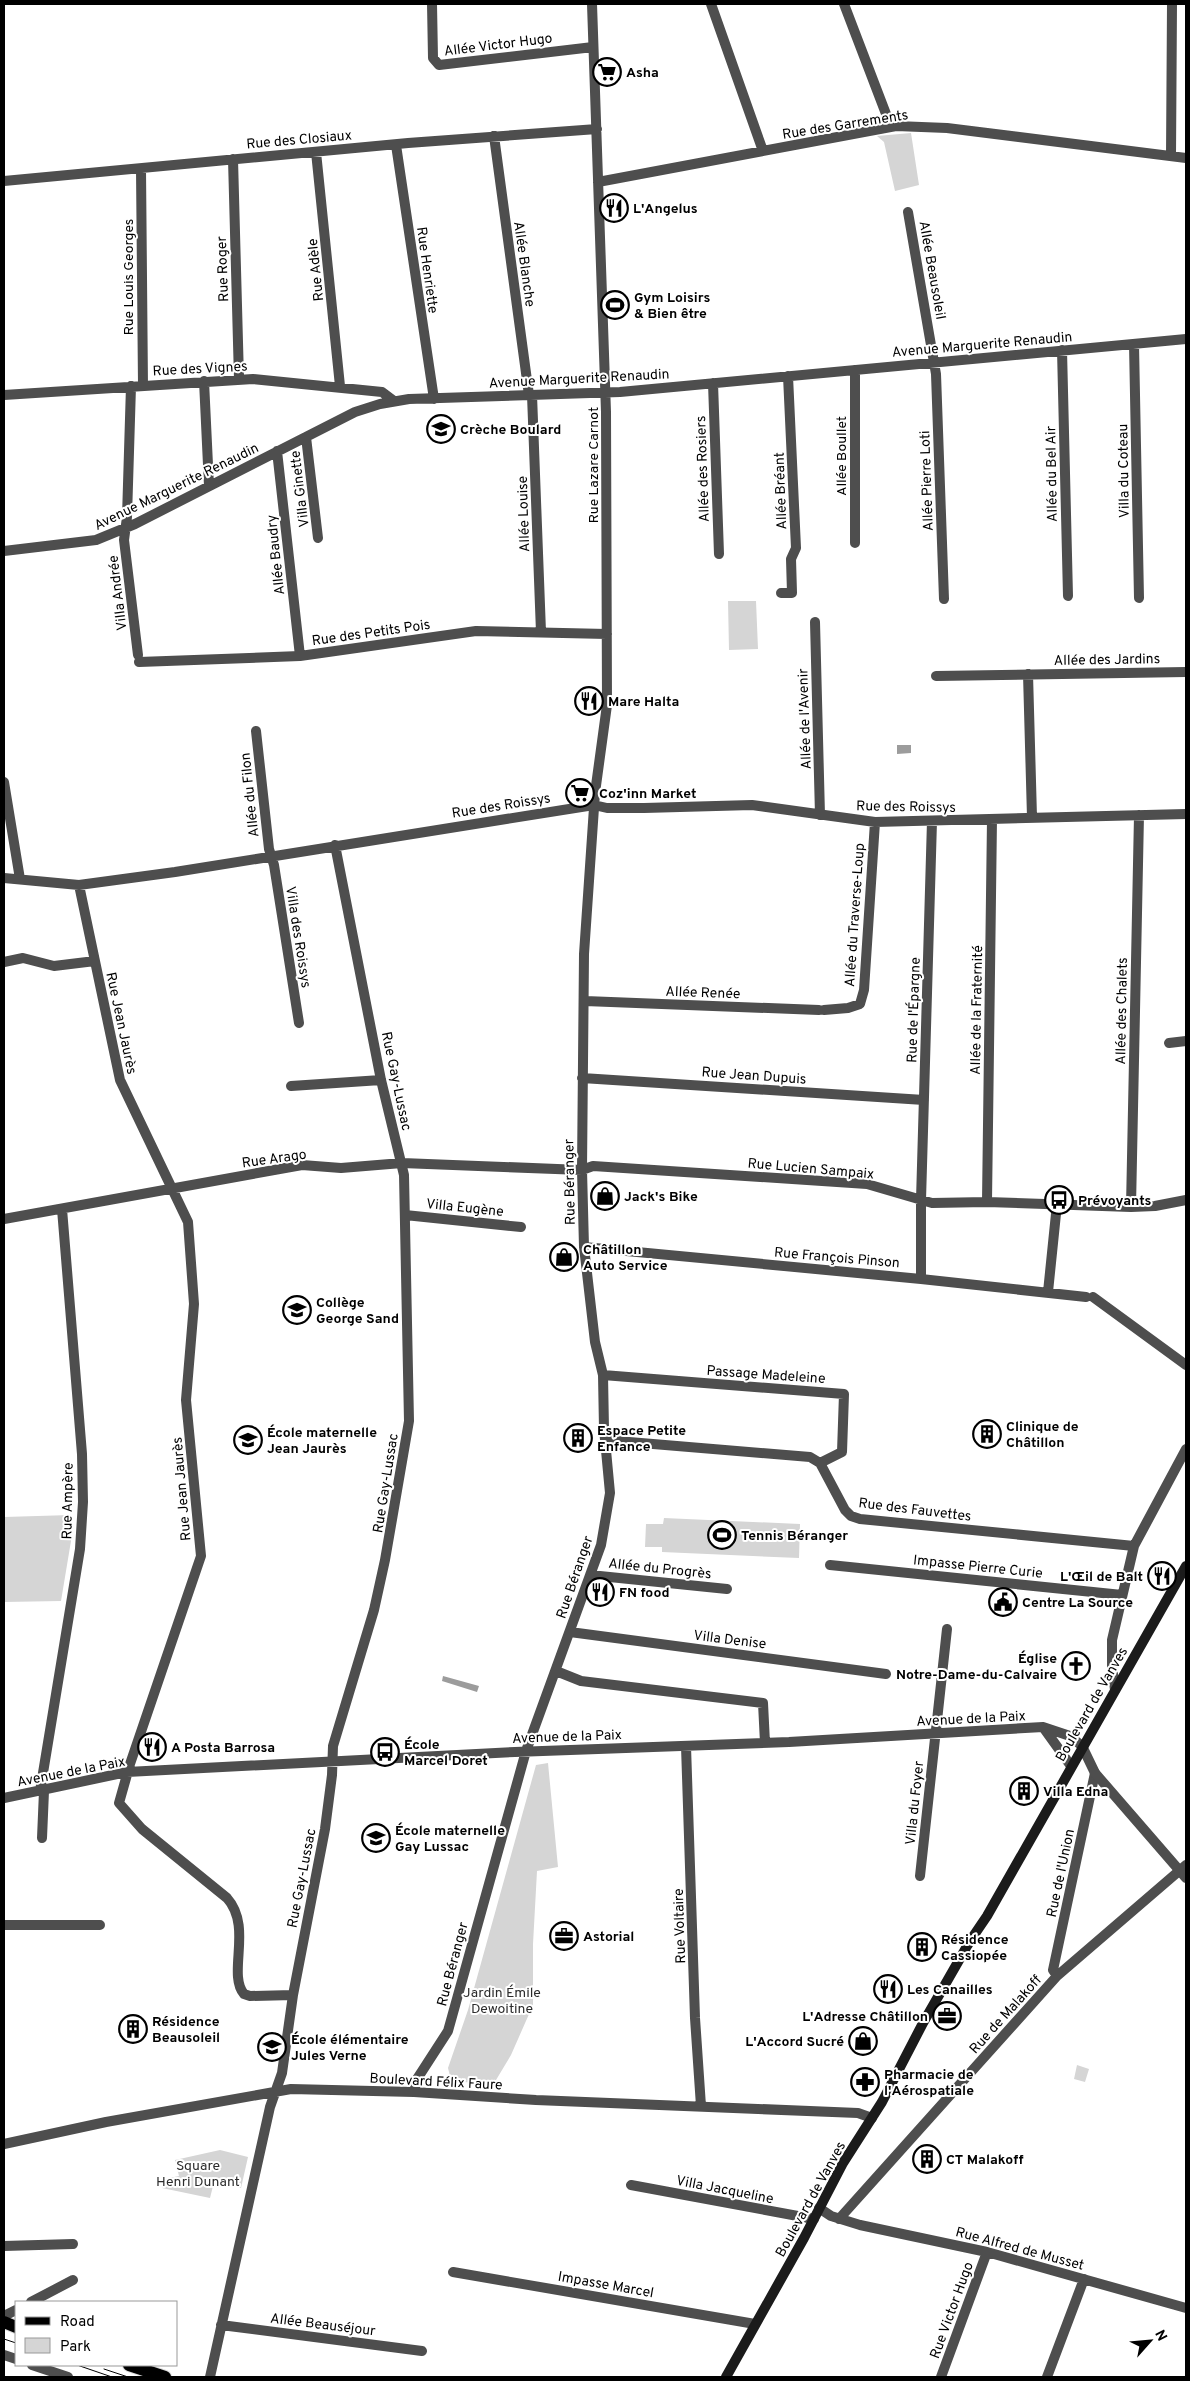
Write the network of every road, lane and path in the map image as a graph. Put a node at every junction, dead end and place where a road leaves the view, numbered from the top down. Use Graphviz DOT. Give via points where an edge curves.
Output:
graph roads {
  1 [pos="432,4"];
  2 [pos="592,4"];
  3 [pos="711,4"];
  4 [pos="844,4"];
  5 [pos="1172,4"];
  6 [pos="593,47"];
  7 [pos="891,127"];
  8 [pos="597,129"];
  9 [pos="494,136"];
  10 [pos="396,145"];
  11 [pos="763,151"];
  12 [pos="316,152"];
  13 [pos="1171,156"];
  14 [pos="1186,158"];
  15 [pos="233,159"];
  16 [pos="141,169"];
  17 [pos="4,181"];
  18 [pos="598,182"];
  19 [pos="908,212"];
  20 [pos="1186,339"];
  21 [pos="1134,344"];
  22 [pos="1062,350"];
  23 [pos="935,363"];
  24 [pos="855,370"];
  25 [pos="788,376"];
  26 [pos="239,379"];
  27 [pos="204,381"];
  28 [pos="713,383"];
  29 [pos="131,386"];
  30 [pos="143,386"];
  31 [pos="340,386"];
  32 [pos="606,393"];
  33 [pos="4,395"];
  34 [pos="531,395"];
  35 [pos="434,399"];
  36 [pos="394,401"];
  37 [pos="306,437"];
  38 [pos="277,452"];
  39 [pos="209,486"];
  40 [pos="126,528"];
  41 [pos="318,538"];
  42 [pos="855,543"];
  43 [pos="4,551"];
  44 [pos="719,554"];
  45 [pos="781,593"];
  46 [pos="1068,596"];
  47 [pos="1139,598"];
  48 [pos="944,599"];
  49 [pos="815,622"];
  50 [pos="541,632"];
  51 [pos="607,634"];
  52 [pos="300,656"];
  53 [pos="139,659"];
  54 [pos="1186,672"];
  55 [pos="1028,674"];
  56 [pos="936,676"];
  57 [pos="256,731"];
  58 [pos="4,782"];
  59 [pos="594,805"];
  60 [pos="1186,814"];
  61 [pos="820,815"];
  62 [pos="1139,815"];
  63 [pos="1032,817"];
  64 [pos="992,819"];
  65 [pos="932,821"];
  66 [pos="875,822"];
  67 [pos="335,845"];
  68 [pos="270,856"];
  69 [pos="4,878"];
  70 [pos="20,879"];
  71 [pos="79,885"];
  72 [pos="96,961"];
  73 [pos="4,962"];
  74 [pos="585,1001"];
  75 [pos="822,1010"];
  76 [pos="299,1023"];
  77 [pos="1186,1041"];
  78 [pos="1169,1043"];
  79 [pos="582,1078"];
  80 [pos="381,1080"];
  81 [pos="291,1086"];
  82 [pos="924,1100"];
  83 [pos="402,1163"];
  84 [pos="582,1170"];
  85 [pos="171,1188"];
  86 [pos="921,1200"];
  87 [pos="1186,1200"];
  88 [pos="987,1202"];
  89 [pos="1057,1204"];
  90 [pos="1131,1207"];
  91 [pos="62,1210"];
  92 [pos="405,1215"];
  93 [pos="4,1219"];
  94 [pos="521,1227"];
  95 [pos="584,1248"];
  96 [pos="922,1279"];
  97 [pos="1048,1292"];
  98 [pos="1186,1365"];
  99 [pos="603,1375"];
  100 [pos="605,1440"];
  101 [pos="1186,1449"];
  102 [pos="820,1463"];
  103 [pos="1134,1546"];
  104 [pos="830,1565"];
  105 [pos="1186,1566"];
  106 [pos="590,1575"];
  107 [pos="726,1589"];
  108 [pos="1122,1595"];
  109 [pos="947,1629"];
  110 [pos="570,1632"];
  111 [pos="556,1671"];
  112 [pos="886,1674"];
  113 [pos="1115,1690"];
  114 [pos="1043,1727"];
  115 [pos="936,1734"];
  116 [pos="765,1743"];
  117 [pos="686,1746"];
  118 [pos="1082,1746"];
  119 [pos="526,1751"];
  120 [pos="332,1761"];
  121 [pos="1071,1766"];
  122 [pos="127,1772"];
  123 [pos="1095,1773"];
  124 [pos="42,1791"];
  125 [pos="4,1798"];
  126 [pos="42,1838"];
  127 [pos="1184,1871"];
  128 [pos="920,1876"];
  129 [pos="100,1924"];
  130 [pos="4,1925"];
  131 [pos="1057,1976"];
  132 [pos="293,1996"];
  133 [pos="277,2091"];
  134 [pos="414,2092"];
  135 [pos="701,2106"];
  136 [pos="872,2118"];
  137 [pos="4,2144"];
  138 [pos="631,2185"];
  139 [pos="819,2208"];
  140 [pos="814,2219"];
  141 [pos="842,2219"];
  142 [pos="73,2244"];
  143 [pos="4,2246"];
  144 [pos="987,2252"];
  145 [pos="453,2272"];
  146 [pos="1084,2279"];
  147 [pos="73,2280"];
  148 [pos="33,2301"];
  149 [pos="1186,2308"];
  150 [pos="755,2324"];
  151 [pos="221,2325"];
  152 [pos="422,2351"];
  153 [pos="35,2366"];
  154 [pos="131,2366"];
  155 [pos="68,2377"];
  156 [pos="165,2377"];
  157 [pos="210,2377"];
  158 [pos="726,2377"];
  159 [pos="941,2377"];
  160 [pos="1047,2377"];
  1 -- 6 [label="street, Allée Victor Hugo" via="433,58 438,65"];
  2 -- 6 [label="street, Rue Lazare Carnot"];
  3 -- 11 [label="street"];
  4 -- 7 [label="street"];
  5 -- 13 [label="street"];
  6 -- 8 [label="street, Rue Lazare Carnot"];
  7 -- 11 [label="street, Rue des Garrements"];
  7 -- 13 [label="street, Rue des Garrements" via="947,128"];
  8 -- 9 [label="street, Rue des Closiaux"];
  8 -- 18 [label="street, Rue Lazare Carnot"];
  9 -- 10 [label="street, Rue des Closiaux"];
  9 -- 34 [label="street, Allée Blanche"];
  10 -- 12 [label="street, Rue des Closiaux"];
  10 -- 35 [label="street, Rue Henriette"];
  11 -- 18 [label="street, Rue des Garrements"];
  12 -- 15 [label="street, Rue des Closiaux"];
  12 -- 31 [label="street, Rue Adèle"];
  13 -- 14 [label="street, Rue des Garrements"];
  15 -- 16 [label="street, Rue des Closiaux"];
  15 -- 26 [label="street, Rue Roger"];
  16 -- 17 [label="street, Rue des Closiaux"];
  16 -- 30 [label="street, Rue Louis Georges"];
  18 -- 32 [label="street, Rue Lazare Carnot"];
  19 -- 23 [label="street, Allée Beausoleil"];
  20 -- 21 [label="street, Avenue Marguerite Renaudin"];
  21 -- 22 [label="street, Avenue Marguerite Renaudin"];
  21 -- 47 [label="street, Villa du Coteau"];
  22 -- 23 [label="street, Avenue Marguerite Renaudin"];
  22 -- 46 [label="street, Allée du Bel Air"];
  23 -- 24 [label="street, Avenue Marguerite Renaudin"];
  23 -- 48 [label="street, Allée Pierre Loti"];
  24 -- 25 [label="street, Avenue Marguerite Renaudin"];
  24 -- 42 [label="street, Allée Boullet"];
  25 -- 28 [label="street, Avenue Marguerite Renaudin"];
  25 -- 45 [label="street, Allée Bréant" via="796,548 791,559 792,593"];
  26 -- 27 [label="street, Rue des Vignes"];
  26 -- 31 [label="street, Rue des Vignes"];
  27 -- 30 [label="street, Rue des Vignes"];
  27 -- 39 [label="street"];
  28 -- 32 [label="street, Avenue Marguerite Renaudin"];
  28 -- 44 [label="street, Allée des Rosiers"];
  29 -- 30 [label="street, Rue des Vignes"];
  29 -- 33 [label="street, Rue des Vignes"];
  29 -- 40 [label="street, Villa Andrée"];
  31 -- 36 [label="street, Rue des Vignes" via="382,392"];
  32 -- 34 [label="street, Avenue Marguerite Renaudin"];
  32 -- 51 [label="street, Rue Lazare Carnot"];
  34 -- 35 [label="street, Avenue Marguerite Renaudin"];
  34 -- 50 [label="street, Allée Louise"];
  35 -- 36 [label="street, Avenue Marguerite Renaudin"];
  36 -- 37 [label="street, Avenue Marguerite Renaudin" via="355,412"];
  37 -- 38 [label="street, Avenue Marguerite Renaudin"];
  37 -- 41 [label="street, Villa Ginette"];
  38 -- 39 [label="street, Avenue Marguerite Renaudin"];
  38 -- 52 [label="street, Allée Baudry"];
  39 -- 40 [label="street, Avenue Marguerite Renaudin"];
  40 -- 43 [label="street, Avenue Marguerite Renaudin" via="96,540"];
  40 -- 53 [label="street, Villa Andrée" via="124,540"];
  49 -- 61 [label="street, Allée de l'Avenir"];
  50 -- 51 [label="street, Rue des Petits Pois"];
  50 -- 52 [label="street, Rue des Petits Pois" via="476,631"];
  51 -- 59 [label="street, Rue Lazare Carnot" via="608,706"];
  52 -- 53 [label="street, Rue des Petits Pois"];
  54 -- 55 [label="street, Allée des Jardins"];
  55 -- 56 [label="street, Allée des Jardins"];
  55 -- 63 [label="street"];
  57 -- 68 [label="street, Allée du Filon"];
  58 -- 70 [label="street"];
  59 -- 61 [label="street, Rue des Roissys" via="607,808 752,805"];
  59 -- 67 [label="street, Rue des Roissys"];
  59 -- 74 [label="street, Rue Béranger" via="584,954"];
  60 -- 62 [label="street, Rue des Roissys"];
  61 -- 66 [label="street, Rue des Roissys"];
  62 -- 63 [label="street, Rue des Roissys"];
  62 -- 90 [label="street, Allée des Chalets"];
  63 -- 64 [label="street, Rue des Roissys"];
  64 -- 65 [label="street, Rue des Roissys"];
  64 -- 88 [label="street, Allée de la Fraternité"];
  65 -- 66 [label="street, Rue des Roissys"];
  65 -- 82 [label="street, Rue de l'Épargne"];
  66 -- 75 [label="street, Allée du Traverse-Loup" via="864,990 860,1004"];
  67 -- 68 [label="street, Rue des Roissys"];
  67 -- 80 [label="street, Rue Gay-Lussac"];
  68 -- 71 [label="street, Rue des Roissys"];
  68 -- 76 [label="street, Villa des Roissys"];
  69 -- 70 [label="street, Rue des Roissys"];
  70 -- 71 [label="street, Rue des Roissys"];
  71 -- 72 [label="street, Rue Jean Jaurès"];
  72 -- 73 [label="street" via="54,966 23,958"];
  72 -- 85 [label="street, Rue Jean Jaurès" via="120,1080"];
  74 -- 75 [label="street, Allée Renée"];
  74 -- 79 [label="street, Rue Béranger"];
  77 -- 78 [label="street"];
  79 -- 82 [label="street, Rue Jean Dupuis"];
  79 -- 84 [label="street, Rue Béranger"];
  80 -- 81 [label="street"];
  80 -- 83 [label="street, Rue Gay-Lussac"];
  82 -- 86 [label="street, Rue de l'Épargne"];
  83 -- 84 [label="street, Rue Arago"];
  83 -- 85 [label="street, Rue Arago" via="341,1168 302,1165"];
  83 -- 92 [label="street, Rue Gay-Lussac"];
  84 -- 86 [label="street, Rue Lucien Sampaix" via="593,1166 867,1184"];
  84 -- 95 [label="street, Rue Béranger"];
  85 -- 91 [label="street, Rue Arago"];
  85 -- 122 [label="street, Rue Jean Jaurès" via="189,1227 194,1304 186,1400 201,1556"];
  86 -- 88 [label="street, Rue Lucien Sampaix" via="932,1203"];
  86 -- 96 [label="street, Rue de l'Épargne"];
  87 -- 90 [label="street, Rue Lucien Sampaix"];
  88 -- 89 [label="street, Rue Lucien Sampaix"];
  89 -- 90 [label="street, Rue Lucien Sampaix"];
  89 -- 97 [label="street"];
  91 -- 93 [label="street, Rue Arago"];
  91 -- 124 [label="street, Rue Ampère" via="83,1502 80,1549"];
  92 -- 94 [label="street, Villa Eugène"];
  92 -- 120 [label="street, Rue Gay-Lussac" via="409,1421 374,1610 333,1746"];
  95 -- 96 [label="street, Rue François Pinson"];
  95 -- 99 [label="street, Rue Béranger" via="595,1342"];
  96 -- 97 [label="street, Rue François Pinson"];
  97 -- 98 [label="street, Rue François Pinson" via="1090,1297"];
  99 -- 100 [label="street, Rue Béranger"];
  99 -- 102 [label="street, Passage Madeleine" via="844,1394 842,1452"];
  100 -- 102 [label="street" via="810,1456"];
  100 -- 106 [label="street, Rue Béranger" via="610,1493 601,1545"];
  101 -- 103 [label="street"];
  102 -- 103 [label="street, Rue des Fauvettes" via="845,1510 860,1519"];
  103 -- 108 [label="street"];
  104 -- 108 [label="street, Impasse Pierre Curie"];
  105 -- 113 [label="main road, Boulevard de Vanves"];
  106 -- 107 [label="street, Allée du Progrès"];
  106 -- 110 [label="street, Rue Béranger"];
  108 -- 113 [label="street" via="1112,1640"];
  109 -- 115 [label="street, Villa du Foyer"];
  110 -- 111 [label="street, Rue Béranger"];
  110 -- 112 [label="street, Villa Denise"];
  111 -- 116 [label="street" via="581,1681 763,1703"];
  111 -- 119 [label="street, Rue Béranger"];
  113 -- 118 [label="main road, Boulevard de Vanves"];
  114 -- 115 [label="street, Avenue de la Paix"];
  114 -- 118 [label="street, Avenue de la Paix" via="1070,1736"];
  114 -- 121 [label="street, Avenue de la Paix"];
  115 -- 116 [label="street, Avenue de la Paix"];
  115 -- 128 [label="street, Villa du Foyer"];
  116 -- 117 [label="street, Avenue de la Paix"];
  117 -- 119 [label="street, Avenue de la Paix"];
  117 -- 135 [label="street, Rue Voltaire"];
  118 -- 121 [label="main road, Boulevard de Vanves"];
  118 -- 123 [label="street"];
  119 -- 120 [label="street, Avenue de la Paix"];
  119 -- 134 [label="street, Rue Béranger" via="448,2031 417,2078"];
  120 -- 122 [label="street, Avenue de la Paix"];
  120 -- 132 [label="street, Rue Gay-Lussac" via="325,1829"];
  121 -- 136 [label="main road, Boulevard de Vanves"];
  122 -- 124 [label="street, Avenue de la Paix"];
  122 -- 132 [label="street, Rue Jean Jaurès" via="119,1803 142,1829 236,1908 241,1990 250,1996"];
  123 -- 127 [label="street"];
  123 -- 131 [label="street, Rue de l'Union" via="1053,1970"];
  124 -- 125 [label="street, Avenue de la Paix"];
  124 -- 126 [label="street, Rue Ampère"];
  127 -- 131 [label="street, Rue de Malakoff"];
  129 -- 130 [label="street"];
  131 -- 141 [label="street, Rue de Malakoff"];
  132 -- 133 [label="street, Rue Gay-Lussac"];
  133 -- 134 [label="street, Boulevard Félix Faure"];
  133 -- 137 [label="street, Boulevard Félix Faure"];
  133 -- 151 [label="street, Rue Gay-Lussac" via="270,2107"];
  134 -- 135 [label="street, Boulevard Félix Faure"];
  135 -- 136 [label="street, Boulevard Félix Faure" via="858,2113"];
  136 -- 139 [label="main road, Boulevard de Vanves"];
  138 -- 140 [label="street, Villa Jacqueline"];
  139 -- 140 [label="main road, Boulevard de Vanves"];
  139 -- 141 [label="street"];
  140 -- 150 [label="main road, Boulevard de Vanves"];
  141 -- 144 [label="street, Rue Alfred de Musset"];
  142 -- 143 [label="street"];
  144 -- 146 [label="street, Rue Alfred de Musset"];
  144 -- 159 [label="street, Rue Victor Hugo"];
  145 -- 150 [label="street, Impasse Marcel"];
  146 -- 149 [label="street, Rue Alfred de Musset"];
  146 -- 160 [label="street"];
  147 -- 148 [label="street"];
  150 -- 158 [label="main road, Boulevard de Vanves"];
  151 -- 152 [label="street, Allée Beauséjour"];
  151 -- 157 [label="street, Rue Gay-Lussac"];
  153 -- 155 [label="street"];
  154 -- 156 [label="main road"];
}
